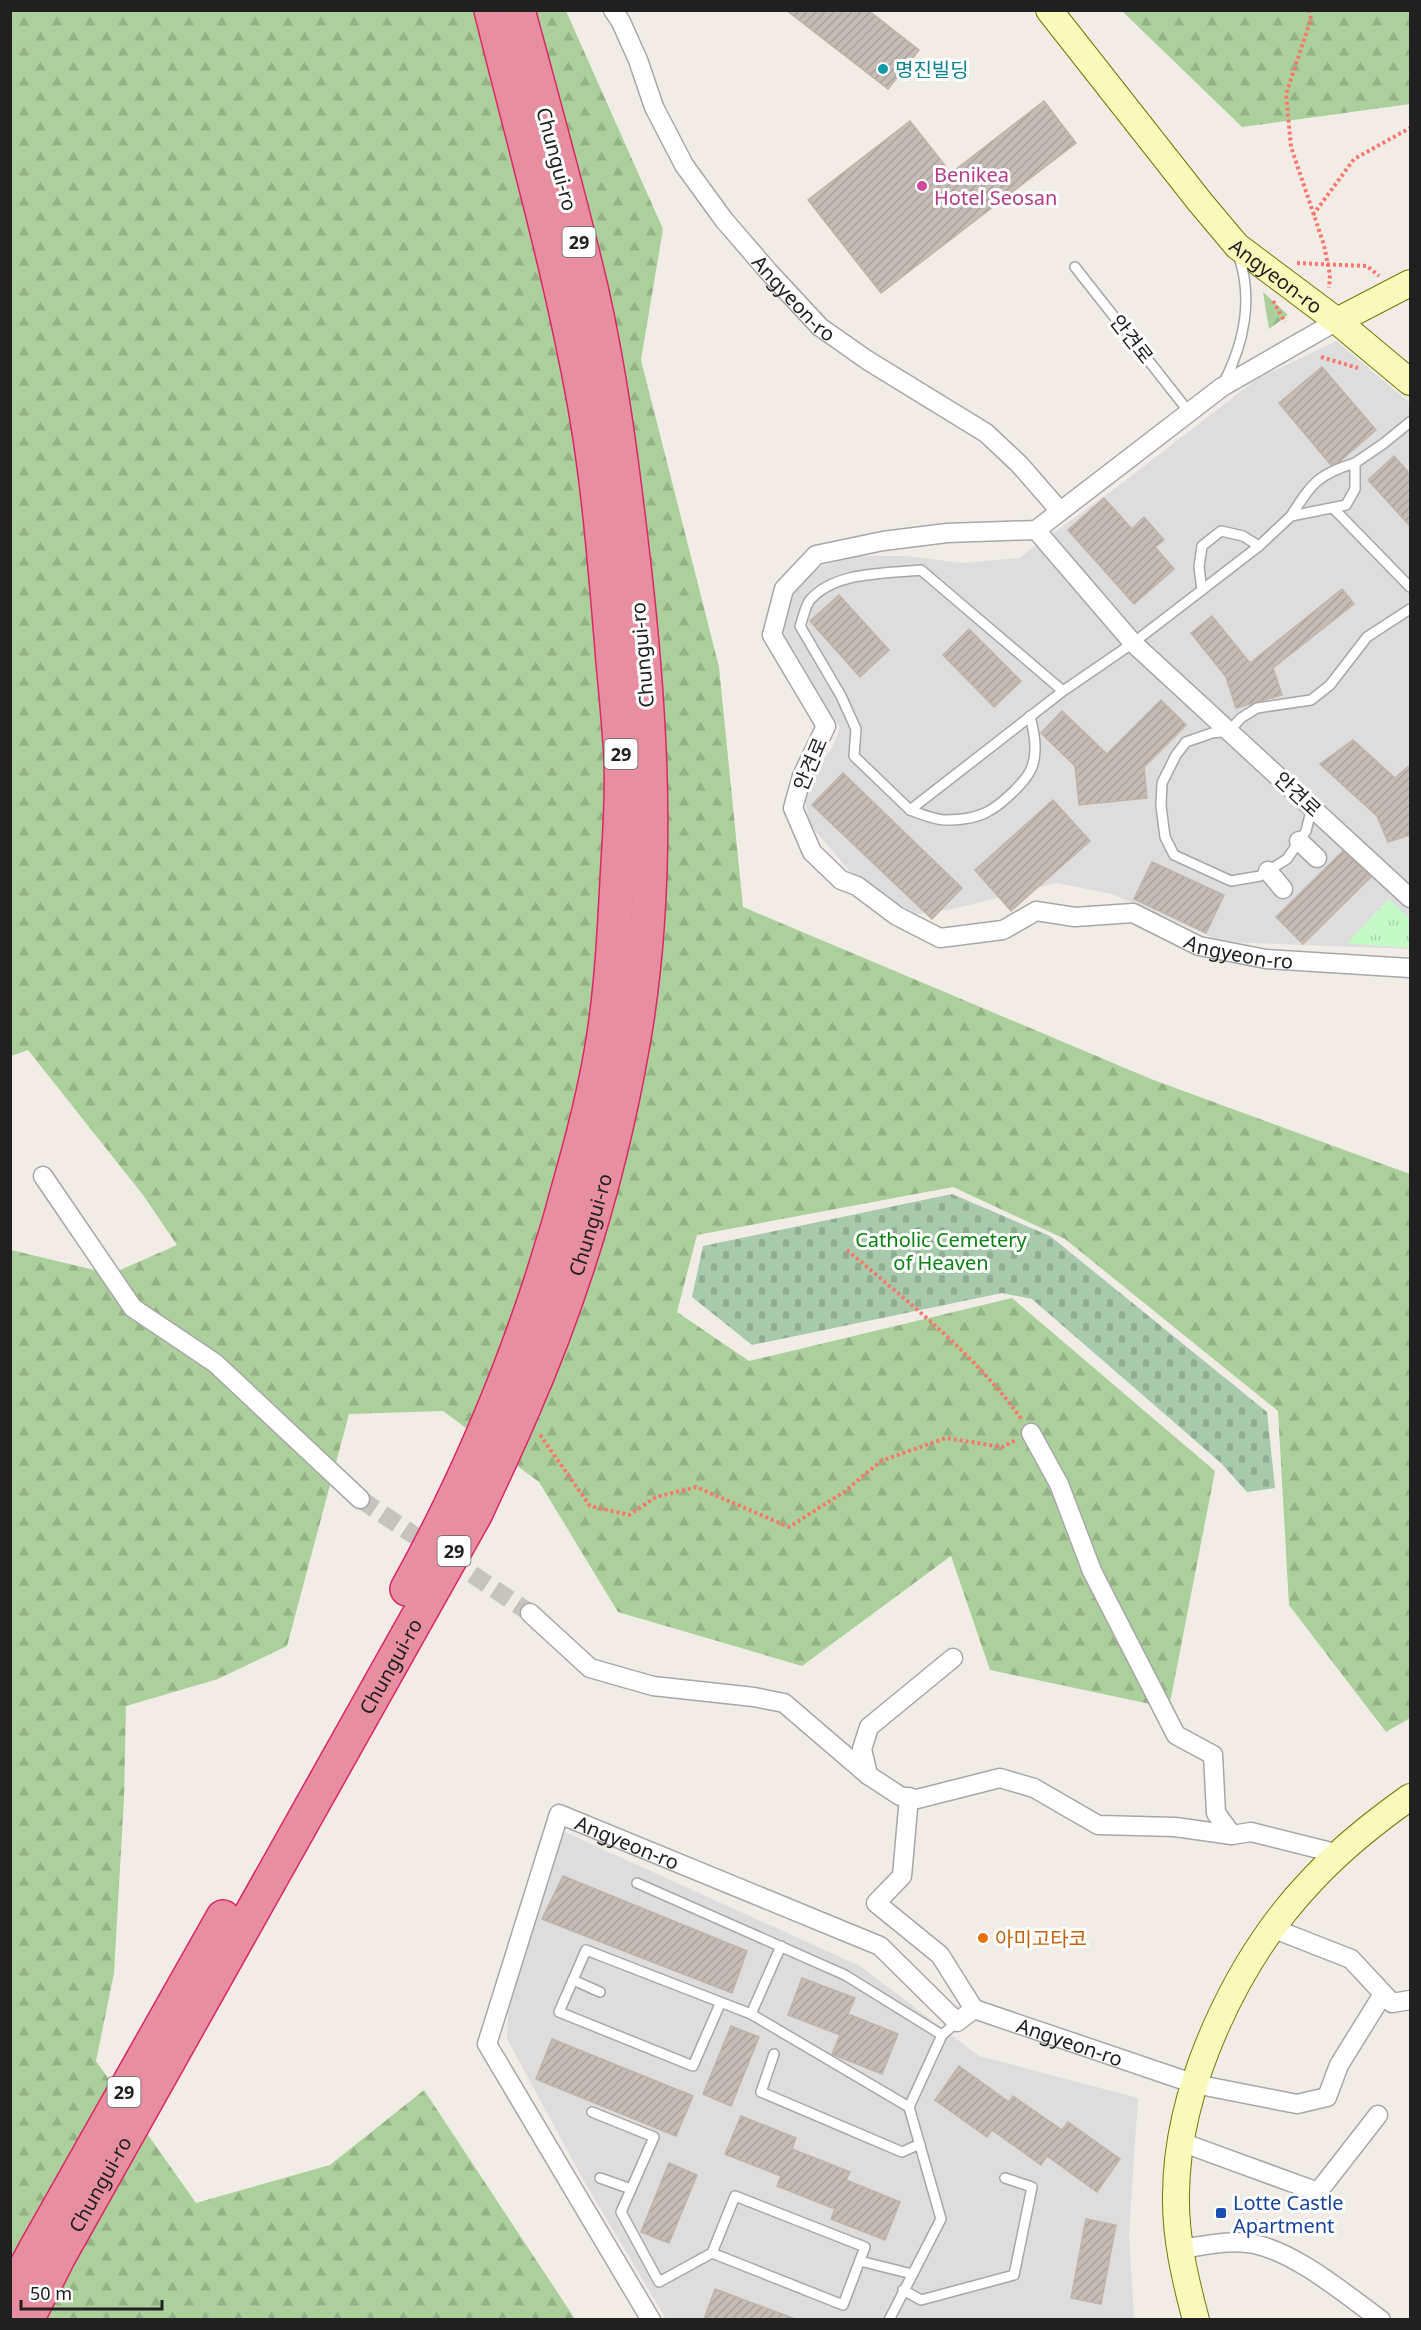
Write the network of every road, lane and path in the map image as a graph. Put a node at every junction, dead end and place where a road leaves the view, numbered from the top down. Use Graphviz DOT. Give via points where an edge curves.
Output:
graph roads {
  1 [pos="491,10"];
  2 [pos="518,10"];
  3 [pos="614,10"];
  4 [pos="1049,10"];
  5 [pos="1309,10"];
  6 [pos="1410,128"];
  7 [pos="1313,215"];
  8 [pos="1237,246"];
  9 [pos="1328,264"];
  10 [pos="1074,267"];
  11 [pos="1280,278"];
  12 [pos="1403,287"];
  13 [pos="1332,317"];
  14 [pos="1284,322"];
  15 [pos="1321,357"];
  16 [pos="1358,368"];
  17 [pos="1410,382"];
  18 [pos="1222,387"];
  19 [pos="1189,412"];
  20 [pos="1410,422"];
  21 [pos="1355,463"];
  22 [pos="1334,508"];
  23 [pos="1060,511"];
  24 [pos="1291,516"];
  25 [pos="1036,530"];
  26 [pos="1259,546"];
  27 [pos="1410,587"];
  28 [pos="1202,590"];
  29 [pos="1410,609"];
  30 [pos="1133,643"];
  31 [pos="1063,691"];
  32 [pos="1030,716"];
  33 [pos="1229,731"];
  34 [pos="1312,807"];
  35 [pos="910,810"];
  36 [pos="1299,841"];
  37 [pos="1317,858"];
  38 [pos="1268,871"];
  39 [pos="1283,889"];
  40 [pos="1410,896"];
  41 [pos="1410,968"];
  42 [pos="43,1176"];
  43 [pos="847,1251"];
  44 [pos="523,1412"];
  45 [pos="1031,1433"];
  46 [pos="360,1499"];
  47 [pos="530,1613"];
  48 [pos="953,1658"];
  49 [pos="868,1775"];
  50 [pos="909,1797"];
  51 [pos="1410,1797"];
  52 [pos="1232,1835"];
  53 [pos="1339,1854"];
  54 [pos="637,1883"];
  55 [pos="1272,1928"];
  56 [pos="781,1946"];
  57 [pos="573,1980"];
  58 [pos="600,1992"];
  59 [pos="1383,1994"];
  60 [pos="1410,2000"];
  61 [pos="720,2004"];
  62 [pos="974,2009"];
  63 [pos="751,2014"];
  64 [pos="957,2022"];
  65 [pos="942,2035"];
  66 [pos="774,2054"];
  67 [pos="1195,2084"];
  68 [pos="909,2107"];
  69 [pos="592,2112"];
  70 [pos="1378,2115"];
  71 [pos="1180,2142"];
  72 [pos="920,2144"];
  73 [pos="600,2178"];
  74 [pos="1005,2178"];
  75 [pos="631,2189"];
  76 [pos="1180,2249"];
  77 [pos="712,2253"];
  78 [pos="860,2261"];
  79 [pos="912,2274"];
  80 [pos="903,2290"];
  81 [pos="10,2297"];
  82 [pos="27,2319"];
  83 [pos="651,2319"];
  84 [pos="889,2319"];
  85 [pos="1196,2319"];
  86 [pos="1381,2319"];
  1 -- 81 [label="highway, Chungui-ro / 29" via="577,367 606,573 621,762 615,926 601,1054 540,1289 501,1396 461,1486 354,1685"];
  2 -- 44 [label="highway, Chungui-ro / 29" via="591,291 615,413 643,653 650,820 646,938 623,1095 578,1263"];
  3 -- 23 [label="street, Angyeon-ro" via="638,60 654,107 684,165 768,271 820,327 986,433"];
  4 -- 8 [label="main road, Angyeon-ro"];
  5 -- 7 [label="path" via="1311,19 1286,94 1291,147"];
  6 -- 7 [label="path" via="1354,159"];
  7 -- 9 [label="path"];
  8 -- 11 [label="main road, Angyeon-ro"];
  8 -- 18 [label="lane" via="1246,284 1246,311 1237,350"];
  9 -- 11 [label="path" via="1295,263"];
  9 -- 12 [label="path" via="1367,266"];
  9 -- 13 [label="path"];
  10 -- 19 [label="lane, 안견로"];
  11 -- 13 [label="main road, Angyeon-ro"];
  11 -- 14 [label="path" via="1268,292"];
  12 -- 13 [label="main road"];
  13 -- 17 [label="main road, Angyeon-ro"];
  13 -- 18 [label="street"];
  15 -- 16 [label="path"];
  18 -- 19 [label="street"];
  19 -- 23 [label="street"];
  20 -- 21 [label="lane"];
  21 -- 22 [label="lane" via="1355,489 1346,506"];
  21 -- 24 [label="lane" via="1330,471 1308,487"];
  22 -- 24 [label="lane"];
  22 -- 27 [label="lane"];
  23 -- 25 [label="street"];
  24 -- 26 [label="lane"];
  25 -- 30 [label="street, 안견로"];
  25 -- 41 [label="street, 안견로" via="947,533 816,555 783,589 772,634 826,726 801,776 793,808 812,852 841,880 940,938 1003,930 1036,911 1075,916 1133,913 1199,946 1266,959"];
  26 -- 28 [label="lane"];
  26 -- 28 [label="lane" via="1243,536 1221,531 1202,546 1198,567"];
  28 -- 30 [label="lane"];
  29 -- 33 [label="lane" via="1366,637 1330,685 1311,700 1257,708"];
  30 -- 31 [label="lane"];
  30 -- 33 [label="street, 안견로"];
  31 -- 32 [label="lane"];
  31 -- 35 [label="lane, 안견로" via="921,570 863,576 831,584 816,595 809,601 800,626 856,729 854,756"];
  32 -- 35 [label="lane"];
  32 -- 35 [label="lane" via="1035,741 1032,767 1002,801 968,818 945,820"];
  33 -- 34 [label="street, 안견로"];
  33 -- 38 [label="lane" via="1186,742 1176,755 1162,783 1166,837 1174,855 1231,881"];
  34 -- 36 [label="lane"];
  34 -- 40 [label="street, 안견로"];
  36 -- 37 [label="street"];
  36 -- 38 [label="lane" via="1287,859"];
  38 -- 39 [label="street"];
  42 -- 46 [label="street" via="133,1308 215,1363"];
  43 -- 45 [label="path" via="950,1338 1004,1394"];
  44 -- 45 [label="path" via="590,1506 629,1515 656,1497 696,1487 789,1527 844,1492 881,1461 946,1438 1002,1447"];
  44 -- 82 [label="highway, Chungui-ro / 29" via="476,1513"];
  45 -- 52 [label="street" via="1059,1484 1092,1571 1176,1735 1213,1755 1216,1813"];
  47 -- 49 [label="street" via="590,1668 653,1686 784,1703"];
  48 -- 49 [label="street" via="868,1727 862,1749"];
  49 -- 50 [label="street" via="900,1796"];
  50 -- 52 [label="street" via="917,1799 1000,1778 1034,1788 1098,1825 1175,1827"];
  50 -- 62 [label="street" via="902,1876 876,1904 940,1955"];
  51 -- 53 [label="main road"];
  52 -- 53 [label="street" via="1251,1832"];
  53 -- 55 [label="main road"];
  54 -- 56 [label="lane"];
  55 -- 59 [label="street" via="1351,1959"];
  55 -- 67 [label="main road" via="1233,1994"];
  56 -- 63 [label="lane"];
  56 -- 65 [label="lane" via="845,1976"];
  57 -- 58 [label="lane"];
  57 -- 61 [label="lane" via="586,1950"];
  57 -- 61 [label="lane" via="559,2012 693,2066"];
  59 -- 60 [label="street" via="1392,2004"];
  59 -- 67 [label="street, Angyeon-ro" via="1339,2065 1327,2097 1297,2104"];
  61 -- 63 [label="lane"];
  62 -- 64 [label="street"];
  62 -- 67 [label="street, Angyeon-ro"];
  63 -- 68 [label="lane"];
  64 -- 65 [label="lane"];
  64 -- 83 [label="street, Angyeon-ro" via="880,1946 559,1814 487,2044"];
  65 -- 68 [label="lane"];
  66 -- 72 [label="lane" via="761,2092 902,2152"];
  67 -- 71 [label="main road"];
  68 -- 72 [label="lane"];
  69 -- 75 [label="lane" via="654,2137"];
  70 -- 71 [label="street" via="1318,2192"];
  71 -- 76 [label="main road" via="1176,2193"];
  72 -- 79 [label="lane" via="941,2219"];
  73 -- 75 [label="lane"];
  74 -- 80 [label="lane" via="1032,2187 1014,2276 921,2300"];
  75 -- 77 [label="lane" via="621,2212 659,2282"];
  76 -- 85 [label="main road"];
  76 -- 86 [label="street" via="1232,2243 1266,2247 1293,2259"];
  77 -- 78 [label="lane" via="843,2305"];
  77 -- 78 [label="lane" via="735,2196 865,2247"];
  78 -- 79 [label="lane"];
  79 -- 80 [label="lane"];
  80 -- 84 [label="lane"];
}
